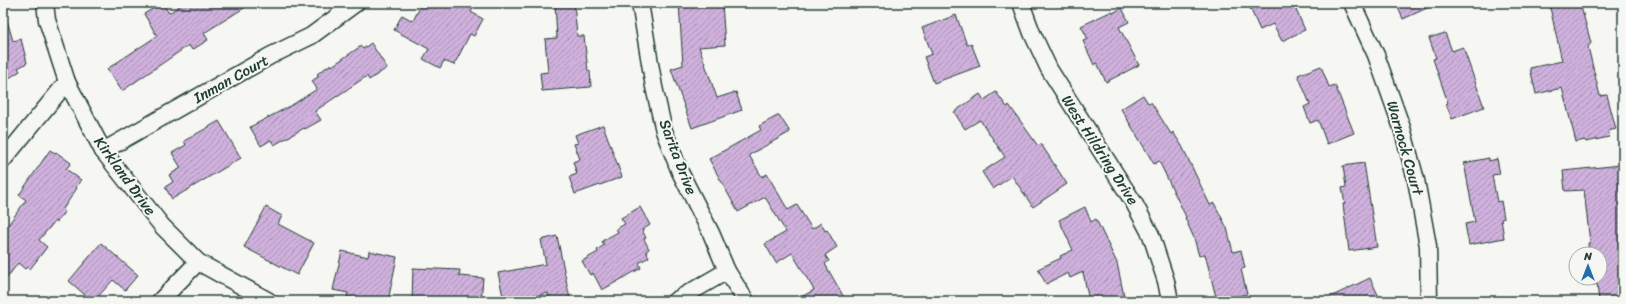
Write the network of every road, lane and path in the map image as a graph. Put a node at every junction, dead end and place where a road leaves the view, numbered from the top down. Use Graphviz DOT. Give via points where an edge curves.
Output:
graph roads {
  1 [pos="45,3"];
  2 [pos="356,3"];
  3 [pos="640,3"];
  4 [pos="1021,3"];
  5 [pos="1352,3"];
  6 [pos="67,82"];
  7 [pos="103,151"];
  8 [pos="3,160"];
  9 [pos="198,262"];
  10 [pos="727,271"];
  11 [pos="160,301"];
  12 [pos="269,301"];
  13 [pos="675,301"];
  14 [pos="746,301"];
  15 [pos="1170,301"];
  16 [pos="1429,301"];
  1 -- 6 [label="street, Kirkland Drive" via="47,20"];
  2 -- 7 [label="street, Inman Court" via="312,36 270,56"];
  3 -- 10 [label="street, Sarita Drive" via="664,131 680,172"];
  4 -- 15 [label="street, West Hildring Drive" via="1049,69 1134,203 1151,235"];
  5 -- 16 [label="street, Warnock Court" via="1376,55 1402,128 1416,180 1428,246"];
  6 -- 7 [label="street, Kirkland Drive"];
  6 -- 8 [label="street"];
  7 -- 9 [label="street, Kirkland Drive" via="162,226"];
  9 -- 11 [label="street"];
  9 -- 12 [label="street, Kirkland Drive"];
  10 -- 13 [label="street"];
  10 -- 14 [label="street, Sarita Drive"];
}
